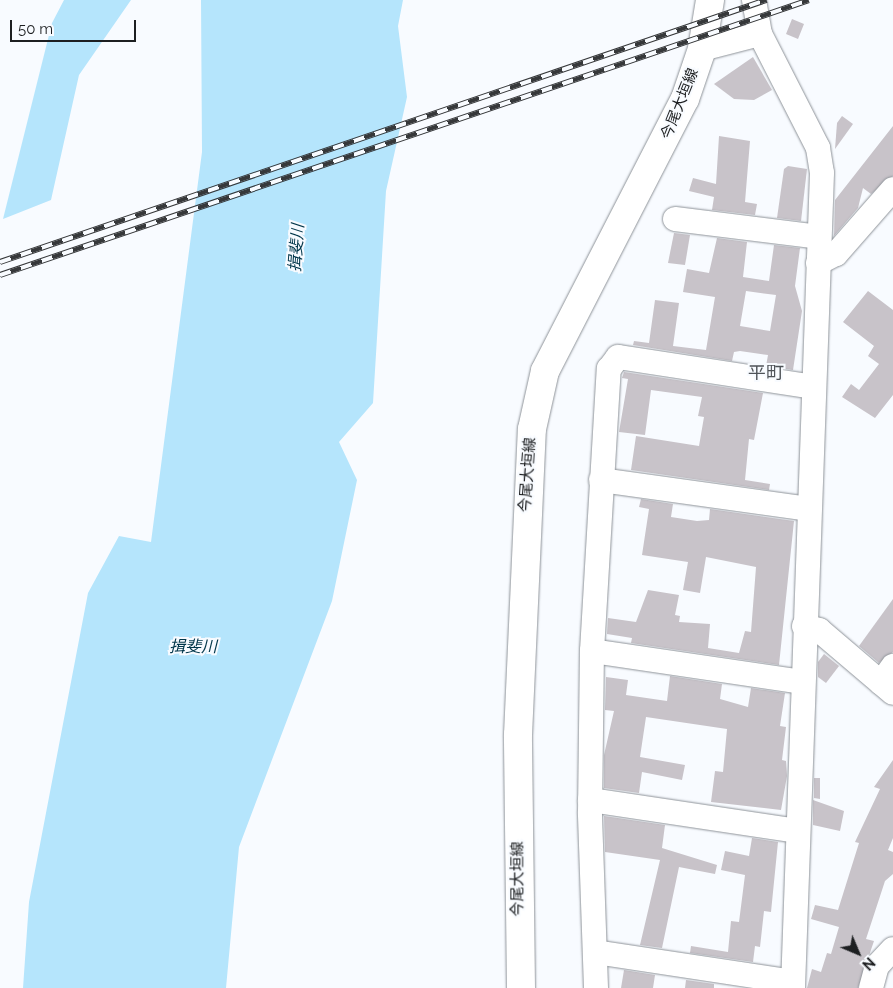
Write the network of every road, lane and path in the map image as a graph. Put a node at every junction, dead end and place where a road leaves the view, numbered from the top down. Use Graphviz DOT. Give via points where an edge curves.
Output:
graph roads {
  1 [pos="710,0"];
  2 [pos="754,0"];
  3 [pos="760,34"];
  4 [pos="702,49"];
  5 [pos="893,189"];
  6 [pos="675,219"];
  7 [pos="819,237"];
  8 [pos="818,263"];
  9 [pos="813,387"];
  10 [pos="602,480"];
  11 [pos="809,509"];
  12 [pos="804,626"];
  13 [pos="592,651"];
  14 [pos="889,681"];
  15 [pos="802,682"];
  16 [pos="590,800"];
  17 [pos="798,831"];
  18 [pos="893,949"];
  19 [pos="595,952"];
  20 [pos="793,986"];
  21 [pos="522,988"];
  22 [pos="596,988"];
  23 [pos="871,988"];
  1 -- 4 [label="main road, 今尾大垣線"];
  2 -- 3 [label="street"];
  3 -- 4 [label="street"];
  3 -- 7 [label="street" via="818,148 822,173"];
  4 -- 21 [label="main road, 今尾大垣線" via="662,150 545,371 532,429 518,735"];
  5 -- 8 [label="street" via="836,254"];
  6 -- 7 [label="street"];
  7 -- 8 [label="street"];
  8 -- 9 [label="street"];
  9 -- 10 [label="street" via="618,357 609,369"];
  9 -- 11 [label="street"];
  10 -- 11 [label="street"];
  10 -- 13 [label="street"];
  11 -- 12 [label="street"];
  12 -- 14 [label="street" via="819,630"];
  12 -- 15 [label="street"];
  13 -- 15 [label="street"];
  13 -- 16 [label="street"];
  15 -- 17 [label="street"];
  16 -- 17 [label="street"];
  16 -- 19 [label="street"];
  17 -- 20 [label="street"];
  18 -- 23 [label="street" via="877,966"];
  19 -- 20 [label="street"];
  19 -- 22 [label="street"];
}
